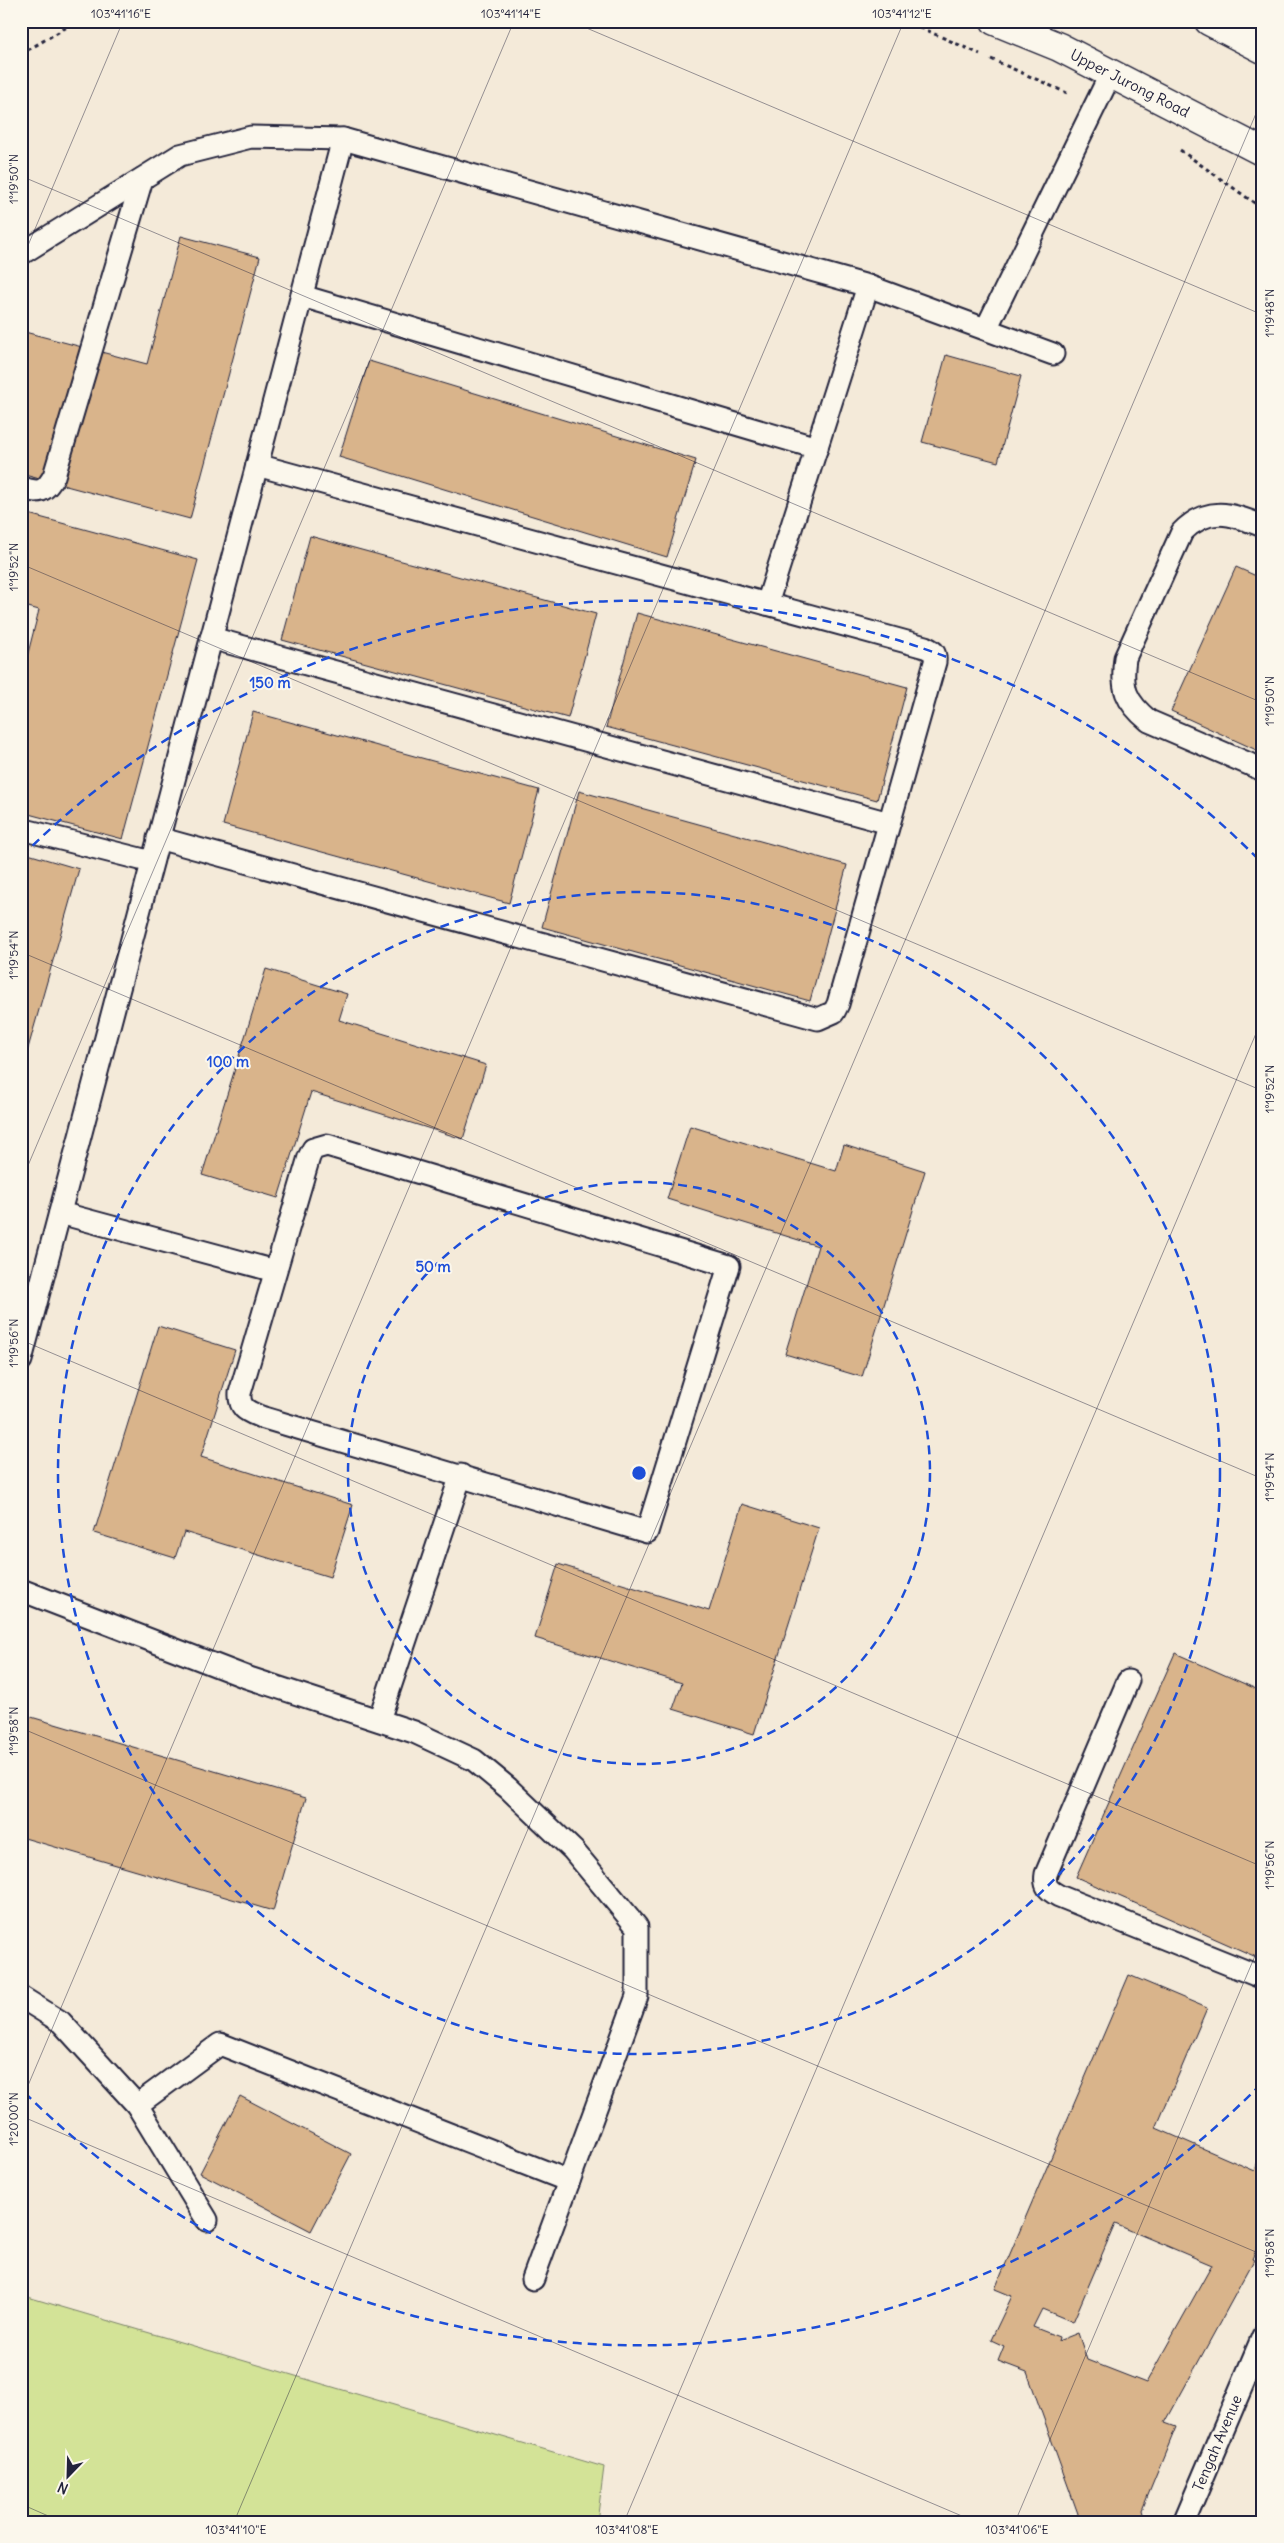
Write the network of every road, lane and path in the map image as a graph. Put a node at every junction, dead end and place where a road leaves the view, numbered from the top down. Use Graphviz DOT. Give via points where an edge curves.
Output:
graph roads {
  1 [pos="83,21"];
  2 [pos="905,21"];
  3 [pos="995,21"];
  4 [pos="1209,21"];
  5 [pos="1263,49"];
  6 [pos="21,54"];
  7 [pos="1111,73"];
  8 [pos="1095,106"];
  9 [pos="343,139"];
  10 [pos="1172,146"];
  11 [pos="1263,152"];
  12 [pos="142,178"];
  13 [pos="1263,209"];
  14 [pos="21,254"];
  15 [pos="868,286"];
  16 [pos="302,296"];
  17 [pos="986,329"];
  18 [pos="1054,354"];
  19 [pos="817,448"];
  20 [pos="257,465"];
  21 [pos="21,488"];
  22 [pos="1263,526"];
  23 [pos="767,604"];
  24 [pos="211,638"];
  25 [pos="1263,770"];
  26 [pos="889,823"];
  27 [pos="21,829"];
  28 [pos="158,838"];
  29 [pos="152,862"];
  30 [pos="60,1213"];
  31 [pos="275,1271"];
  32 [pos="21,1360"];
  33 [pos="461,1475"];
  34 [pos="21,1590"];
  35 [pos="1128,1681"];
  36 [pos="379,1720"];
  37 [pos="1263,1978"];
  38 [pos="21,1997"];
  39 [pos="137,2105"];
  40 [pos="569,2181"];
  41 [pos="207,2220"];
  42 [pos="533,2279"];
  43 [pos="1263,2336"];
  44 [pos="1184,2522"];
  1 -- 6 [label="path"];
  2 -- 8 [label="path"];
  3 -- 7 [label="main road, Upper Jurong Road" via="1059,46"];
  4 -- 5 [label="main road"];
  7 -- 8 [label="lane"];
  7 -- 11 [label="main road, Upper Jurong Road"];
  8 -- 17 [label="lane"];
  9 -- 12 [label="lane" via="251,137 180,155"];
  9 -- 15 [label="lane"];
  9 -- 16 [label="lane"];
  10 -- 13 [label="path"];
  12 -- 14 [label="lane"];
  12 -- 21 [label="lane" via="54,476 47,488 36,492"];
  15 -- 17 [label="lane"];
  15 -- 19 [label="lane"];
  16 -- 19 [label="lane"];
  16 -- 20 [label="lane"];
  17 -- 18 [label="lane"];
  19 -- 23 [label="lane"];
  20 -- 23 [label="lane"];
  20 -- 24 [label="lane"];
  22 -- 25 [label="lane" via="1222,513 1192,522 1182,532 1125,658 1123,674 1125,694 1136,710 1149,720"];
  23 -- 26 [label="lane" via="925,647 936,655"];
  24 -- 26 [label="lane"];
  24 -- 28 [label="lane"];
  26 -- 28 [label="lane" via="838,1004 834,1012 818,1019"];
  27 -- 29 [label="lane"];
  28 -- 29 [label="lane"];
  29 -- 30 [label="lane"];
  30 -- 31 [label="lane"];
  30 -- 32 [label="lane"];
  31 -- 33 [label="lane" via="240,1392 239,1402 244,1410"];
  31 -- 33 [label="lane" via="309,1157 313,1149 327,1145 729,1266 648,1532"];
  33 -- 36 [label="lane"];
  34 -- 36 [label="lane" via="246,1677"];
  35 -- 37 [label="lane" via="1044,1882 1048,1890 1059,1896"];
  36 -- 40 [label="lane" via="414,1732 474,1760 573,1850 637,1927 637,1996"];
  38 -- 39 [label="lane" via="61,2022"];
  39 -- 40 [label="lane" via="220,2044"];
  39 -- 41 [label="lane"];
  40 -- 42 [label="lane"];
  43 -- 44 [label="lane, Tengah Avenue"];
}
